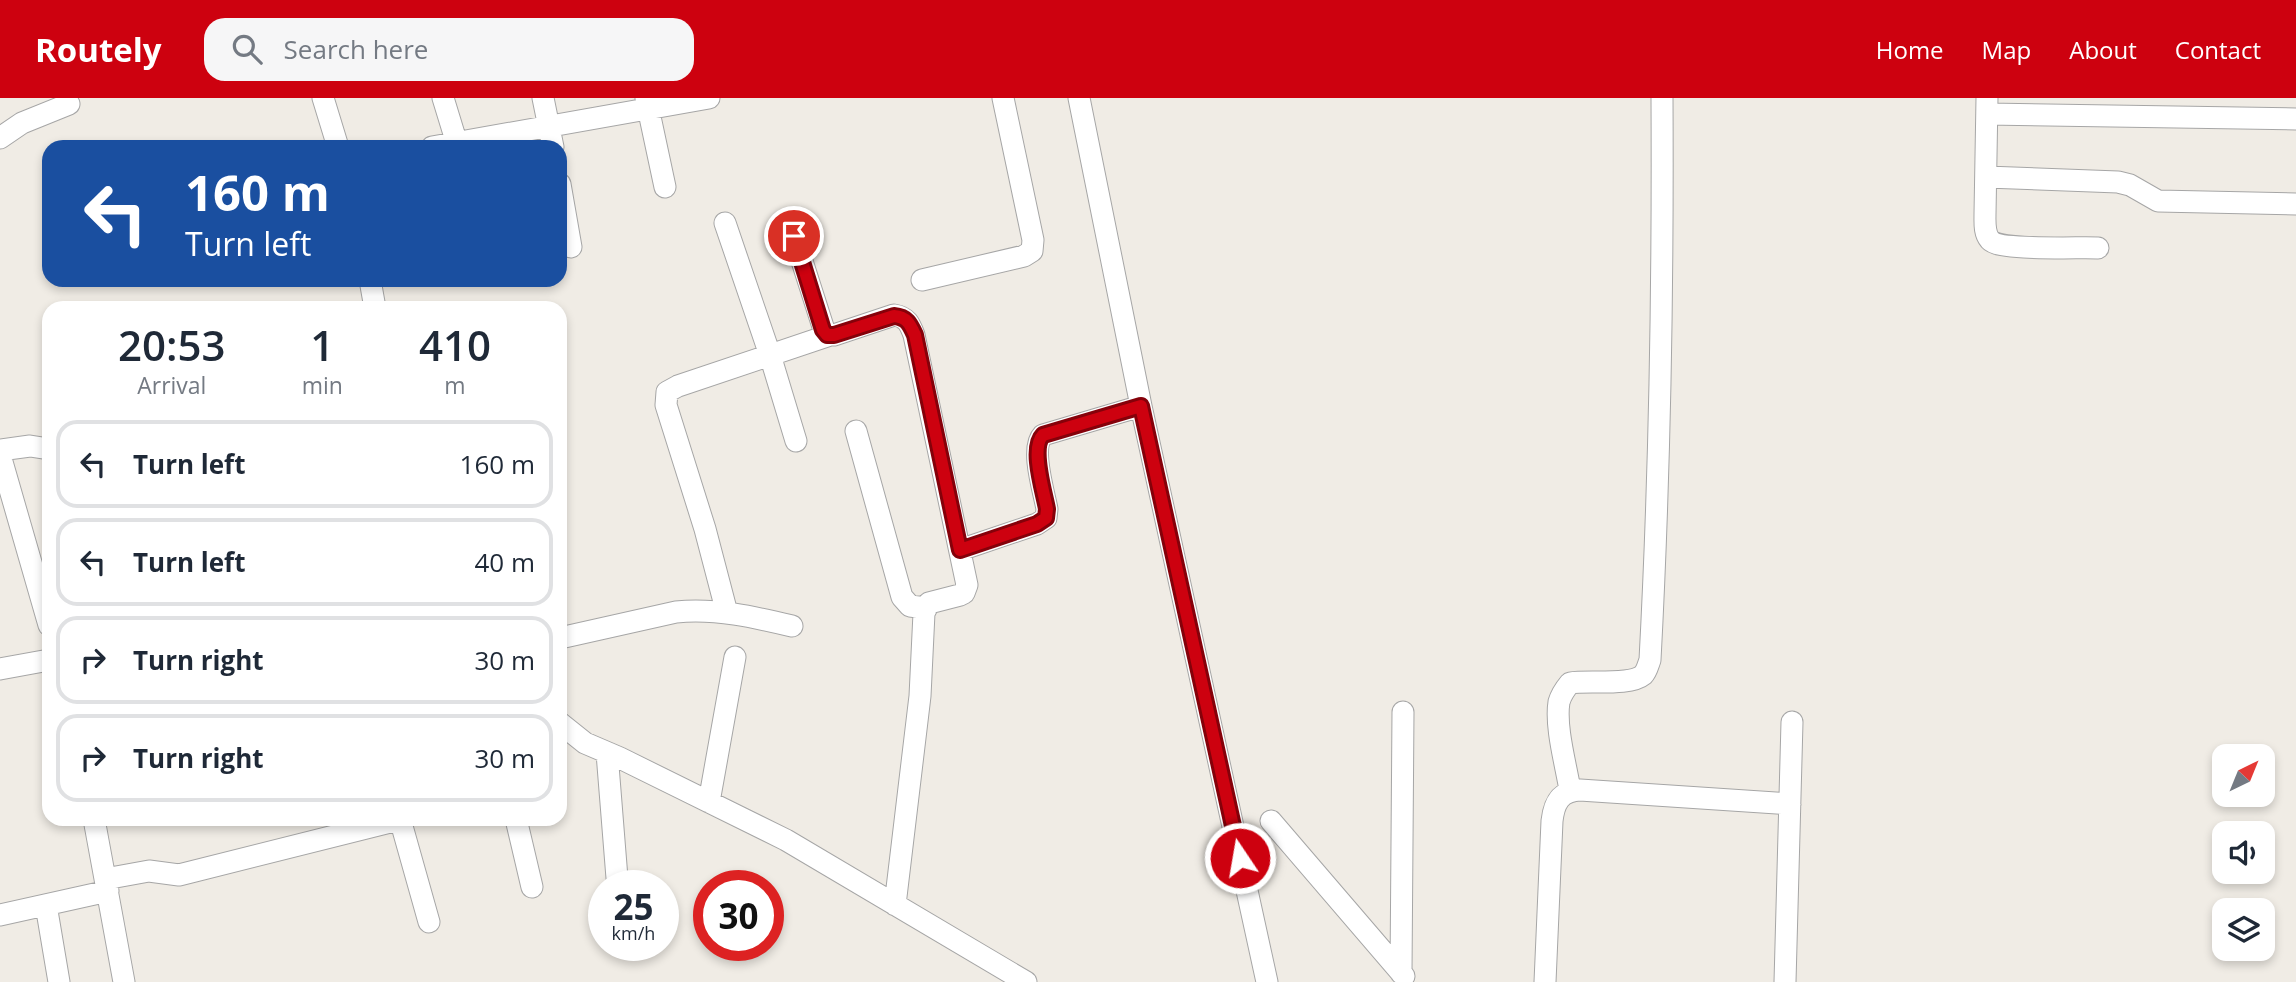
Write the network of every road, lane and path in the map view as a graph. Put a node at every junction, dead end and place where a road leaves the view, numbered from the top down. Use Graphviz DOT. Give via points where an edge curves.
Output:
graph roads {
  1 [pos="323,98"];
  2 [pos="443,98"];
  3 [pos="543,98"];
  4 [pos="709,98"];
  5 [pos="1003,98"];
  6 [pos="1079,98"];
  7 [pos="1661,98"];
  8 [pos="647,103"];
  9 [pos="69,104"];
  10 [pos="1987,106"];
  11 [pos="2296,119"];
  12 [pos="552,136"];
  13 [pos="0,138"];
  14 [pos="336,140"];
  15 [pos="456,140"];
  16 [pos="480,140"];
  17 [pos="1986,177"];
  18 [pos="665,187"];
  19 [pos="2296,204"];
  20 [pos="726,223"];
  21 [pos="567,224"];
  22 [pos="794,236"];
  23 [pos="571,247"];
  24 [pos="2098,247"];
  25 [pos="922,280"];
  26 [pos="830,335"];
  27 [pos="770,355"];
  28 [pos="1141,406"];
  29 [pos="856,431"];
  30 [pos="796,441"];
  31 [pos="42,448"];
  32 [pos="0,452"];
  33 [pos="960,550"];
  34 [pos="42,600"];
  35 [pos="926,608"];
  36 [pos="727,613"];
  37 [pos="792,626"];
  38 [pos="567,636"];
  39 [pos="735,657"];
  40 [pos="42,661"];
  41 [pos="0,669"];
  42 [pos="1403,712"];
  43 [pos="1792,722"];
  44 [pos="567,729"];
  45 [pos="607,752"];
  46 [pos="1570,790"];
  47 [pos="709,802"];
  48 [pos="1790,804"];
  49 [pos="1271,821"];
  50 [pos="95,826"];
  51 [pos="373,826"];
  52 [pos="403,826"];
  53 [pos="518,826"];
  54 [pos="616,870"];
  55 [pos="106,885"];
  56 [pos="532,887"];
  57 [pos="46,905"];
  58 [pos="895,905"];
  59 [pos="0,915"];
  60 [pos="429,922"];
  61 [pos="1405,978"];
  62 [pos="59,982"];
  63 [pos="124,982"];
  64 [pos="1026,982"];
  65 [pos="1267,982"];
  66 [pos="1545,982"];
  67 [pos="1785,982"];
  1 -- 14 [label="street"];
  2 -- 15 [label="street"];
  3 -- 12 [label="street"];
  4 -- 8 [label="street"];
  5 -- 25 [label="street" via="1032,251"];
  6 -- 28 [label="street"];
  7 -- 46 [label="street" via="1663,279 1650,660 1641,677 1570,684 1564,691 1559,702 1560,725"];
  8 -- 12 [label="street"];
  8 -- 18 [label="street"];
  9 -- 13 [label="street" via="22,123"];
  10 -- 11 [label="street"];
  10 -- 17 [label="street"];
  12 -- 16 [label="street" via="526,132"];
  17 -- 19 [label="street" via="2118,182 2158,201"];
  17 -- 24 [label="street" via="1985,232 1989,240 1996,244"];
  20 -- 27 [label="street"];
  21 -- 23 [label="street"];
  22 -- 26 [label="street" via="823,330"];
  26 -- 27 [label="street"];
  26 -- 33 [label="street" via="894,316 909,322"];
  27 -- 30 [label="street"];
  27 -- 36 [label="street" via="672,388 665,397"];
  28 -- 33 [label="street" via="1043,435 1037,450 1046,518"];
  28 -- 65 [label="street"];
  29 -- 35 [label="street" via="902,597 909,606"];
  31 -- 32 [label="street"];
  32 -- 34 [label="street"];
  33 -- 35 [label="street" via="967,585 964,593 932,601"];
  35 -- 58 [label="street"];
  36 -- 37 [label="street"];
  36 -- 38 [label="street" via="676,612"];
  39 -- 47 [label="street"];
  40 -- 41 [label="street"];
  42 -- 61 [label="street"];
  43 -- 48 [label="street"];
  44 -- 45 [label="street"];
  45 -- 47 [label="street"];
  45 -- 54 [label="street"];
  46 -- 48 [label="street"];
  46 -- 66 [label="street" via="1554,806 1552,821"];
  47 -- 58 [label="street" via="786,840"];
  48 -- 67 [label="street"];
  49 -- 61 [label="street"];
  50 -- 55 [label="street"];
  51 -- 55 [label="street" via="179,875 149,872"];
  52 -- 60 [label="street"];
  53 -- 56 [label="street"];
  55 -- 57 [label="street"];
  55 -- 63 [label="street"];
  57 -- 59 [label="street"];
  57 -- 62 [label="street"];
  58 -- 64 [label="street"];
}
